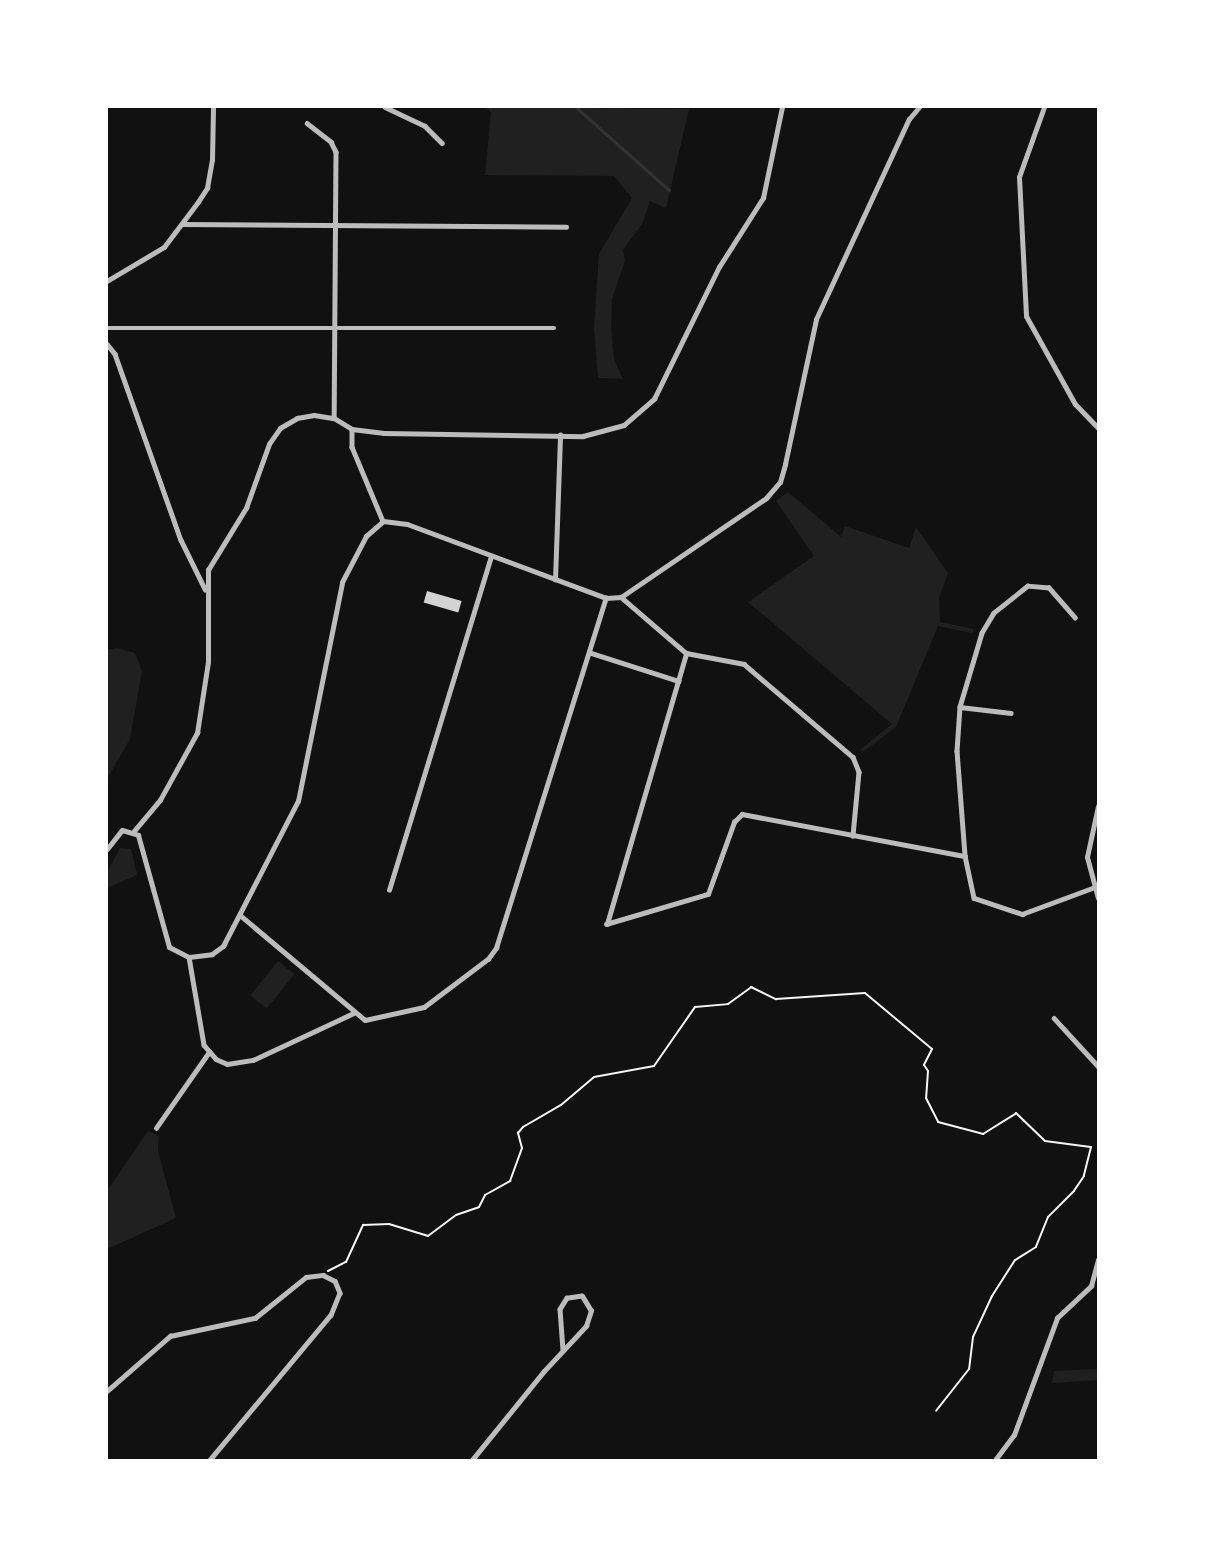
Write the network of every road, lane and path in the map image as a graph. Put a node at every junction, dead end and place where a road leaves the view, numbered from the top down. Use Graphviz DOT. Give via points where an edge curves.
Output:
graph roads {
  1 [pos="213,107"];
  2 [pos="385,107"];
  3 [pos="782,107"];
  4 [pos="918,107"];
  5 [pos="1044,107"];
  6 [pos="307,123"];
  7 [pos="442,144"];
  8 [pos="183,224"];
  9 [pos="335,226"];
  10 [pos="566,227"];
  11 [pos="107,281"];
  12 [pos="335,327"];
  13 [pos="107,328"];
  14 [pos="554,328"];
  15 [pos="107,344"];
  16 [pos="334,418"];
  17 [pos="1098,428"];
  18 [pos="352,429"];
  19 [pos="560,435"];
  20 [pos="383,521"];
  21 [pos="491,556"];
  22 [pos="555,580"];
  23 [pos="206,590"];
  24 [pos="621,597"];
  25 [pos="606,598"];
  26 [pos="1075,618"];
  27 [pos="591,653"];
  28 [pos="686,653"];
  29 [pos="679,681"];
  30 [pos="960,707"];
  31 [pos="1012,713"];
  32 [pos="1098,806"];
  33 [pos="134,831"];
  34 [pos="853,836"];
  35 [pos="107,849"];
  36 [pos="965,856"];
  37 [pos="1096,887"];
  38 [pos="389,890"];
  39 [pos="1098,898"];
  40 [pos="240,915"];
  41 [pos="190,957"];
  42 [pos="354,1013"];
  43 [pos="1054,1018"];
  44 [pos="209,1052"];
  45 [pos="1098,1066"];
  46 [pos="156,1128"];
  47 [pos="1098,1260"];
  48 [pos="323,1275"];
  49 [pos="563,1350"];
  50 [pos="107,1391"];
  51 [pos="936,1411"];
  52 [pos="211,1460"];
  53 [pos="472,1460"];
  54 [pos="995,1460"];
  1 -- 8 [label="street" via="207,188"];
  2 -- 7 [label="street" via="425,126"];
  3 -- 19 [label="street" via="763,198 719,267 654,399 624,425 599,434"];
  4 -- 24 [label="street" via="816,319 785,464 774,491"];
  5 -- 17 [label="street" via="1019,177 1026,316 1075,404"];
  6 -- 9 [label="street" via="331,142 336,152"];
  8 -- 9 [label="street"];
  8 -- 11 [label="street" via="164,247"];
  9 -- 10 [label="street"];
  9 -- 12 [label="street"];
  12 -- 13 [label="street"];
  12 -- 14 [label="street"];
  12 -- 16 [label="street"];
  15 -- 23 [label="street" via="115,354 181,540"];
  16 -- 18 [label="street"];
  16 -- 23 [label="street" via="297,418 280,428 269,444 246,508 208,570"];
  18 -- 19 [label="street"];
  18 -- 20 [label="street" via="352,447"];
  19 -- 22 [label="street"];
  20 -- 21 [label="street" via="407,524"];
  20 -- 40 [label="street" via="366,536 345,573 298,801"];
  21 -- 22 [label="street"];
  21 -- 38 [label="street"];
  22 -- 25 [label="street"];
  23 -- 33 [label="street" via="208,662 197,733 160,800"];
  24 -- 25 [label="street"];
  24 -- 28 [label="street"];
  25 -- 27 [label="street"];
  26 -- 30 [label="street" via="1049,588 1028,586 1013,596 982,633"];
  27 -- 29 [label="street"];
  27 -- 42 [label="street" via="490,957 424,1007 374,1020"];
  28 -- 29 [label="street"];
  28 -- 34 [label="street" via="744,664 853,757 859,772"];
  29 -- 34 [label="street" via="607,924 708,894 734,822 742,814"];
  30 -- 31 [label="street"];
  30 -- 36 [label="street" via="957,751"];
  32 -- 37 [label="street" via="1087,857"];
  33 -- 35 [label="street" via="116,833"];
  33 -- 41 [label="street" via="144,848 163,937 169,947"];
  34 -- 36 [label="street"];
  36 -- 37 [label="street" via="974,898 1022,914"];
  37 -- 39 [label="street"];
  40 -- 41 [label="street" via="223,946 212,954"];
  40 -- 42 [label="street"];
  41 -- 44 [label="street" via="200,1032"];
  42 -- 44 [label="street" via="323,1031 241,1064 227,1064"];
  43 -- 45 [label="street"];
  44 -- 46 [label="street"];
  47 -- 54 [label="street" via="1091,1286 1057,1318 1014,1435"];
  48 -- 50 [label="street" via="306,1277 255,1318 170,1336"];
  48 -- 51 [label="path" via="346,1262 363,1224 389,1224 428,1236 456,1215 479,1207 485,1195 510,1181 522,1148 518,1133 523,1127 561,1105 582,1082 654,1066 695,1007 728,1004 751,987 776,999 865,993 932,1049 924,1065 928,1072 926,1098 938,1122 983,1133 998,1120 1016,1114 1045,1142 1091,1147 1084,1175 1074,1191 1048,1217 1036,1247 1014,1259 992,1296 973,1337 969,1369"];
  48 -- 52 [label="street" via="335,1280 340,1293 331,1315"];
  49 -- 49 [label="street" via="560,1309 566,1298 582,1296 589,1302 591,1318"];
  49 -- 53 [label="street"];
}
